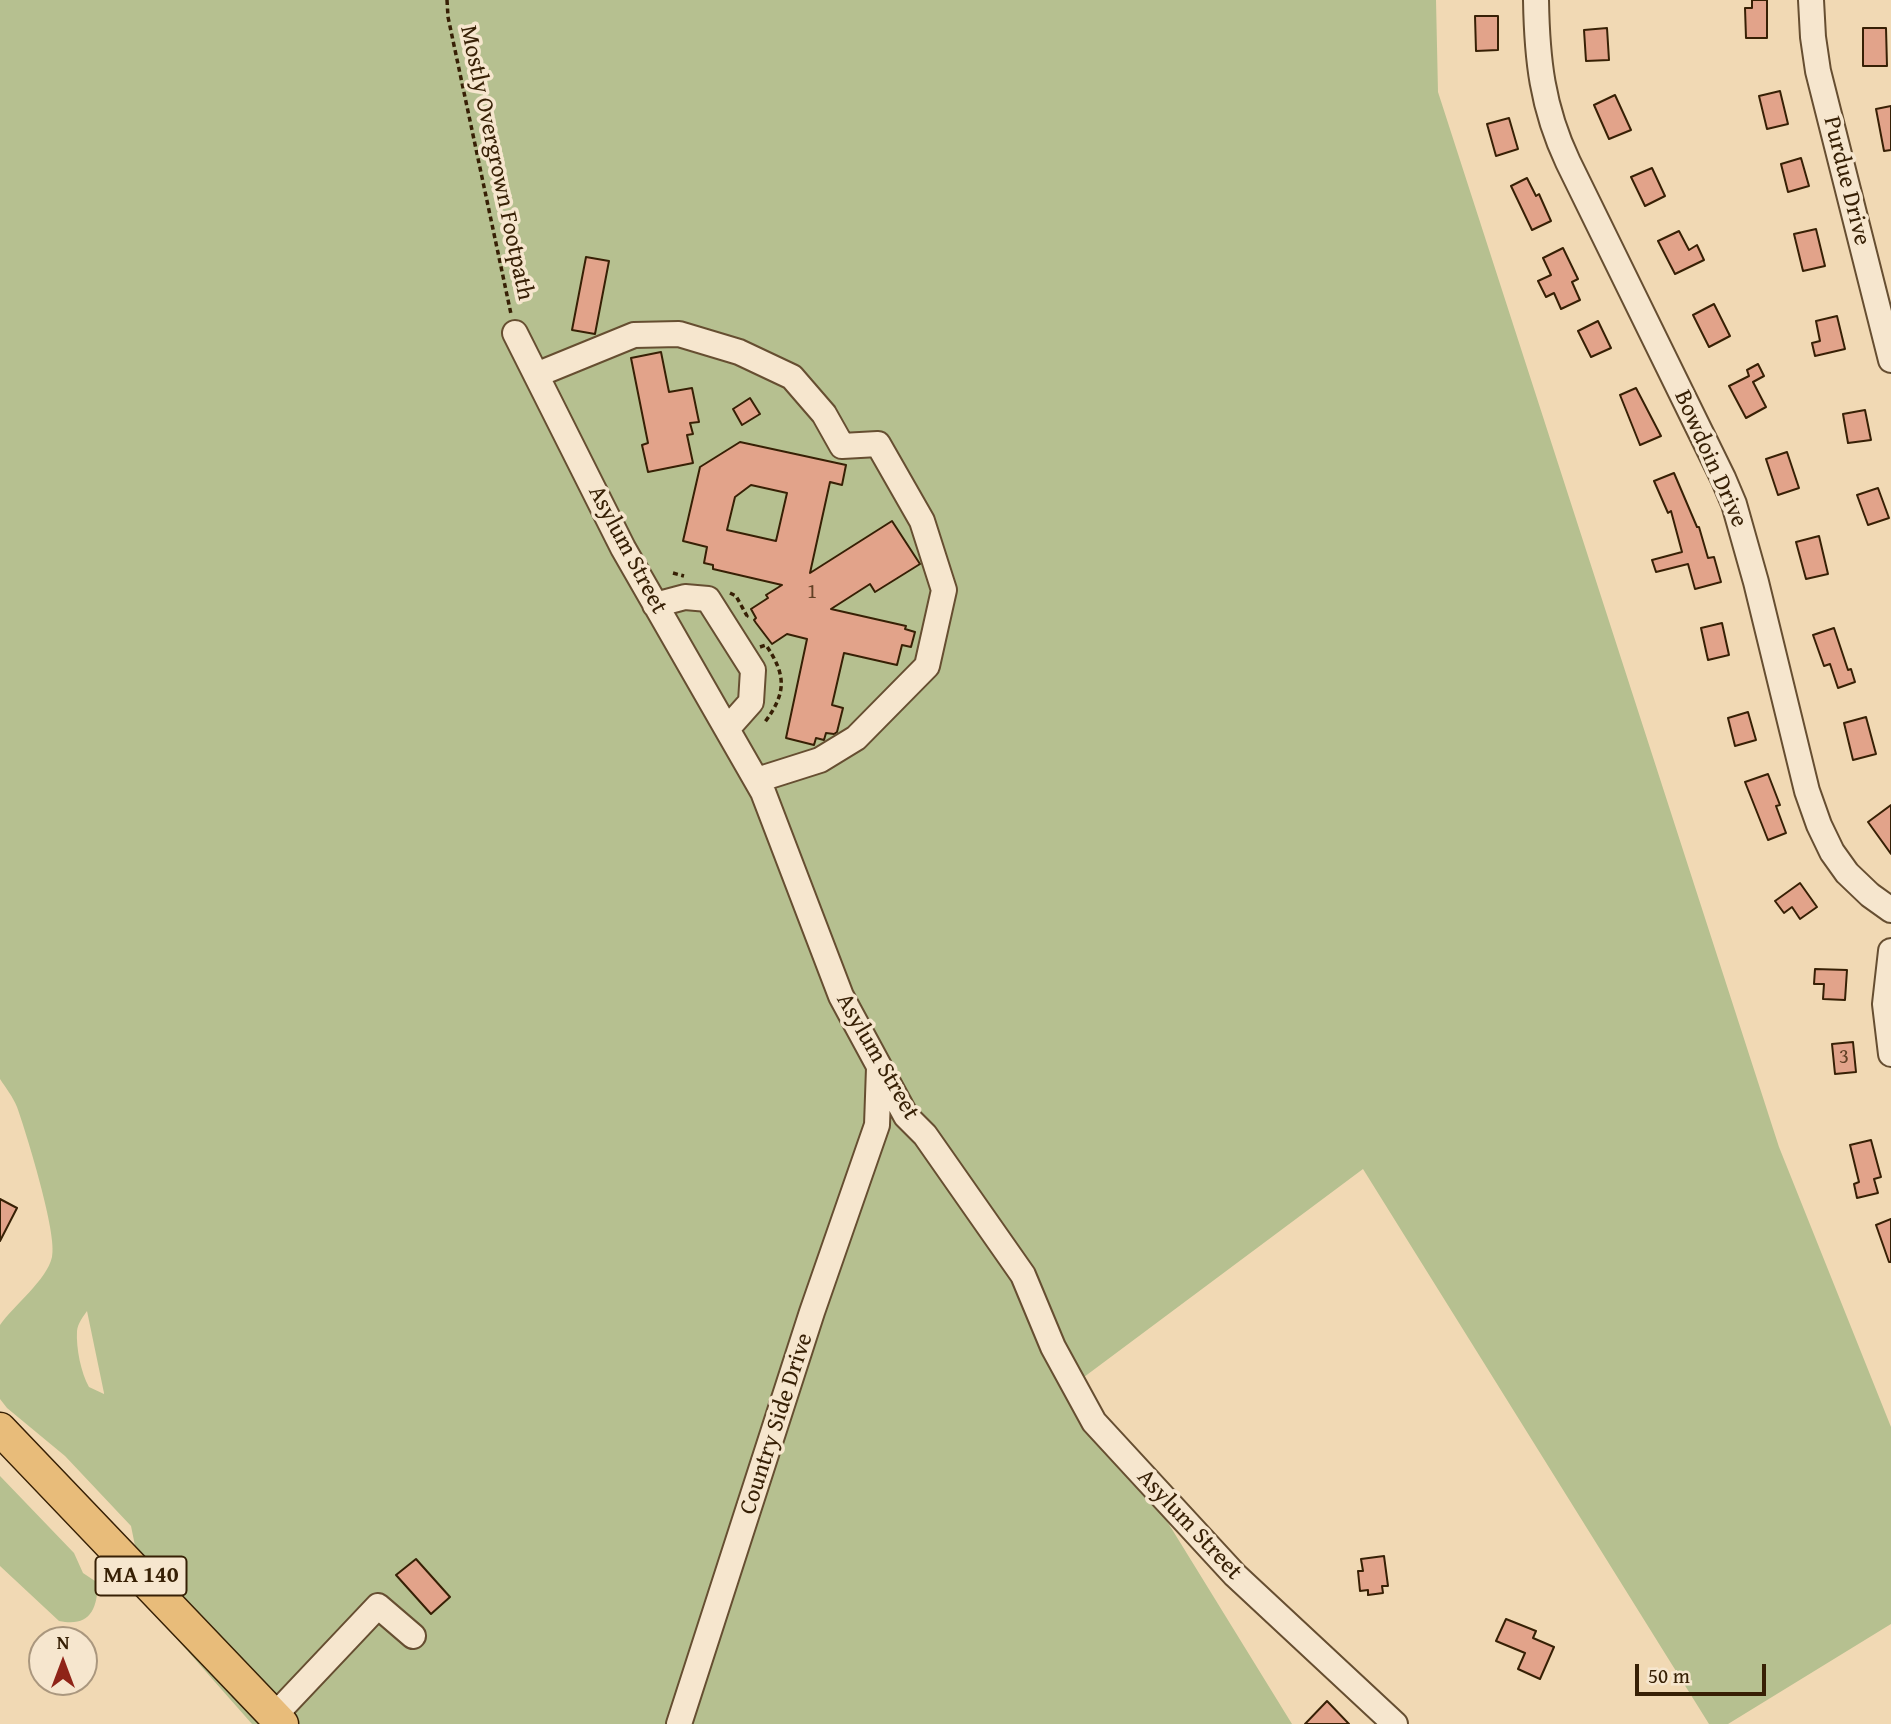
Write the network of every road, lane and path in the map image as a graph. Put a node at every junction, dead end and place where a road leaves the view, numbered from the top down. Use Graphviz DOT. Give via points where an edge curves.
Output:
graph roads {
  1 [pos="447,0"];
  2 [pos="1536,0"];
  3 [pos="1811,0"];
  4 [pos="515,333"];
  5 [pos="1891,360"];
  6 [pos="536,375"];
  7 [pos="655,605"];
  8 [pos="727,729"];
  9 [pos="757,780"];
  10 [pos="1891,910"];
  11 [pos="1891,951"];
  12 [pos="1891,1054"];
  13 [pos="879,1068"];
  14 [pos="906,1116"];
  15 [pos="877,1125"];
  16 [pos="0,1429"];
  17 [pos="413,1636"];
  18 [pos="278,1720"];
  19 [pos="679,1724"];
  20 [pos="1395,1724"];
  1 -- 4 [label="path, Mostly Overgrown Footpath"];
  2 -- 10 [label="street, Bowdoin Drive" via="1539,67 1548,114 1729,491 1819,825 1847,873"];
  3 -- 5 [label="street, Purdue Drive" via="1818,71"];
  4 -- 6 [label="street, Asylum Street"];
  6 -- 7 [label="street, Asylum Street"];
  6 -- 9 [label="street" via="634,335 679,334 739,352 792,377 824,414 842,446 878,444 922,521 944,590 927,666 856,738 820,760"];
  7 -- 8 [label="street, Asylum Street"];
  7 -- 8 [label="street" via="685,597 708,600 753,670 751,702"];
  8 -- 9 [label="street, Asylum Street"];
  9 -- 13 [label="street, Asylum Street" via="841,996"];
  11 -- 12 [label="street" via="1885,1012"];
  13 -- 14 [label="street, Asylum Street"];
  13 -- 15 [label="street, Country Side Drive"];
  14 -- 15 [label="street" via="886,1117"];
  14 -- 20 [label="street, Asylum Street" via="925,1135 1023,1275 1053,1347 1094,1422 1235,1575"];
  15 -- 19 [label="street, Country Side Drive"];
  16 -- 18 [label="main road, MA 140"];
  17 -- 18 [label="street" via="378,1606"];
}
